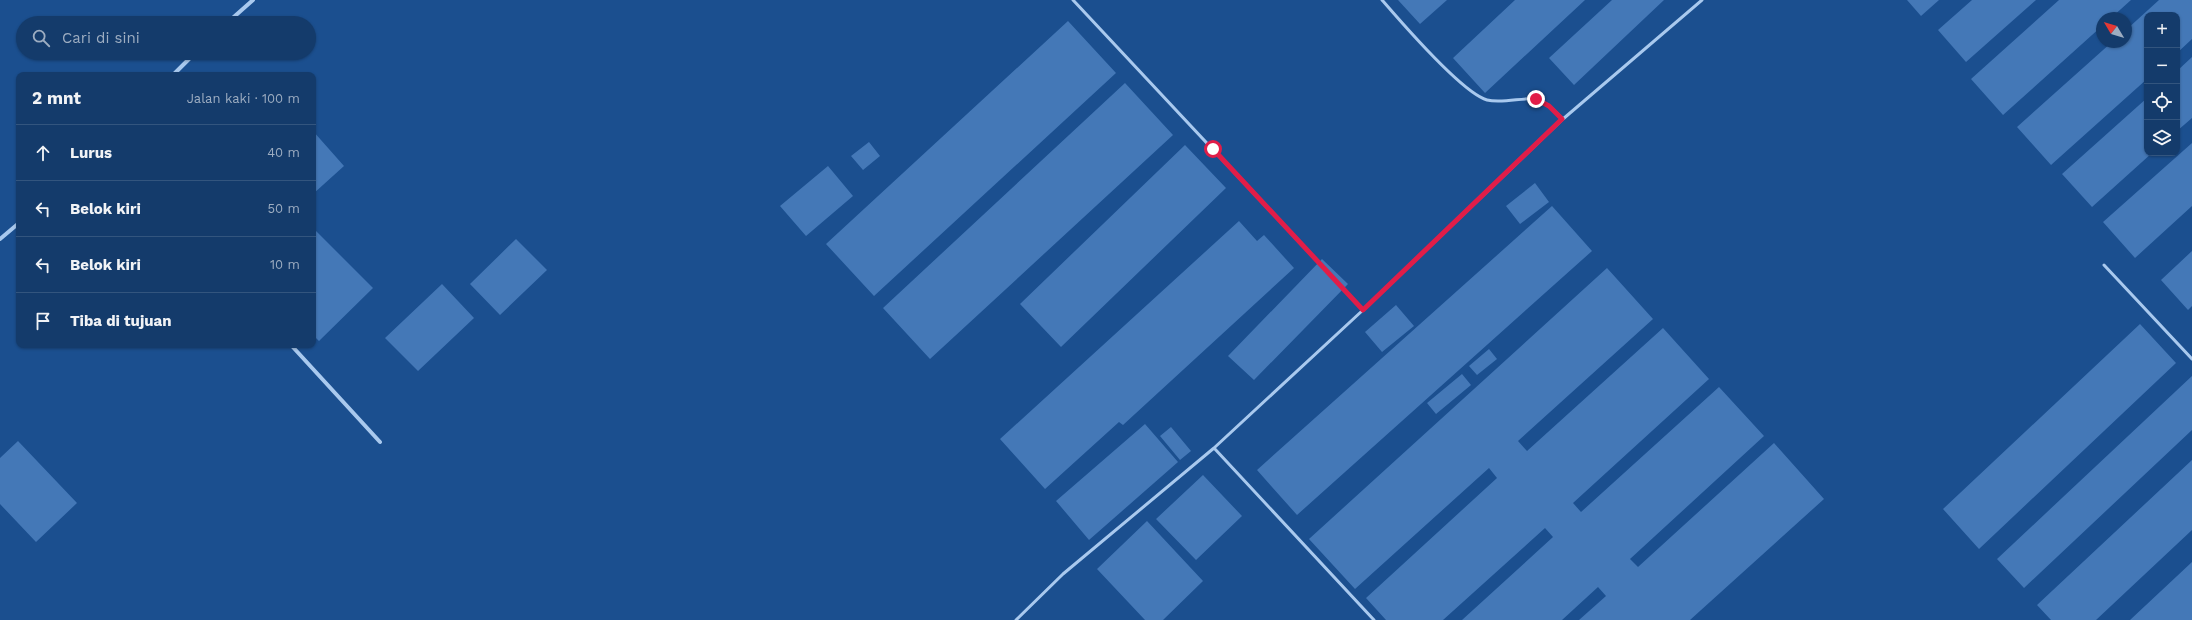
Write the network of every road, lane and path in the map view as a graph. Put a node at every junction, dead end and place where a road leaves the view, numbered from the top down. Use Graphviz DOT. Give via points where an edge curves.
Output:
graph roads {
  1 [pos="253,0"];
  2 [pos="1073,0"];
  3 [pos="1382,0"];
  4 [pos="1702,0"];
  5 [pos="236,16"];
  6 [pos="187,60"];
  7 [pos="176,72"];
  8 [pos="1562,119"];
  9 [pos="16,226"];
  10 [pos="0,239"];
  11 [pos="2104,265"];
  12 [pos="1363,310"];
  13 [pos="294,348"];
  14 [pos="2192,359"];
  15 [pos="380,442"];
  16 [pos="1214,448"];
  17 [pos="1016,620"];
  18 [pos="1374,620"];
  1 -- 5 [label="street"];
  2 -- 12 [label="lane"];
  3 -- 8 [label="lane" via="1405,27 1469,90 1488,100 1536,99 1549,106"];
  4 -- 8 [label="lane"];
  6 -- 7 [label="street"];
  8 -- 12 [label="lane"];
  9 -- 10 [label="street"];
  11 -- 14 [label="lane"];
  12 -- 16 [label="lane"];
  13 -- 15 [label="street"];
  16 -- 17 [label="lane" via="1063,574"];
  16 -- 18 [label="lane"];
}
